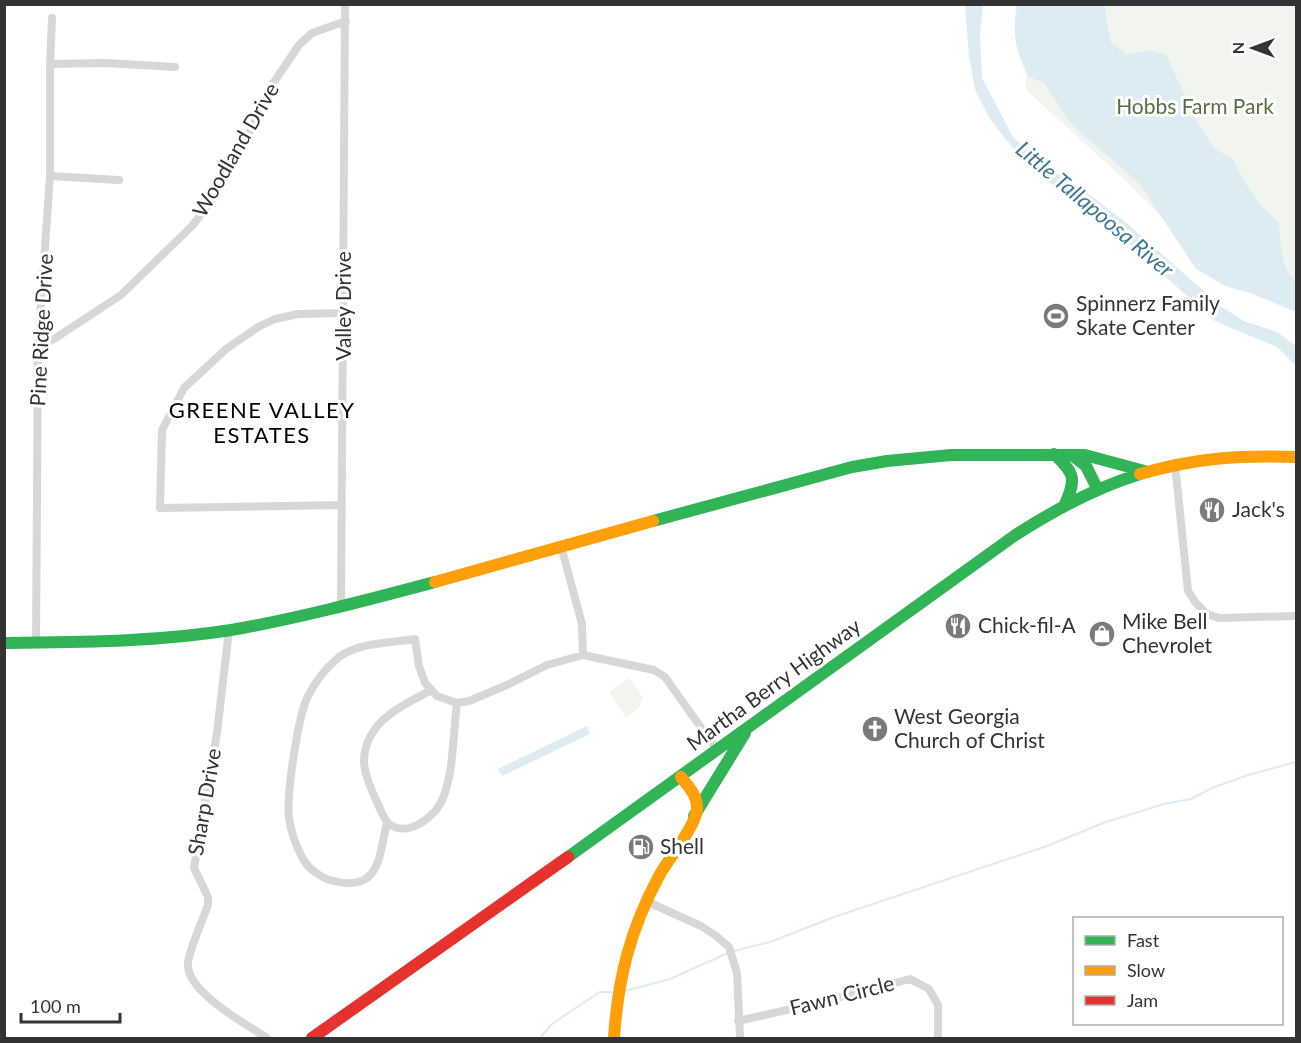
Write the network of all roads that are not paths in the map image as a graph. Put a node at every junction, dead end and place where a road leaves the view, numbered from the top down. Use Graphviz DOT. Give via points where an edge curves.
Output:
graph roads {
  1 [pos="345,4"];
  2 [pos="52,18"];
  3 [pos="346,21"];
  4 [pos="50,64"];
  5 [pos="175,68"];
  6 [pos="50,176"];
  7 [pos="119,180"];
  8 [pos="344,313"];
  9 [pos="38,346"];
  10 [pos="1054,454"];
  11 [pos="1296,457"];
  12 [pos="1081,458"];
  13 [pos="1175,464"];
  14 [pos="1148,472"];
  15 [pos="1098,490"];
  16 [pos="1065,504"];
  17 [pos="342,505"];
  18 [pos="561,546"];
  19 [pos="341,607"];
  20 [pos="1296,616"];
  21 [pos="229,630"];
  22 [pos="4,643"];
  23 [pos="36,643"];
  24 [pos="583,655"];
  25 [pos="431,690"];
  26 [pos="457,703"];
  27 [pos="748,728"];
  28 [pos="717,750"];
  29 [pos="681,777"];
  30 [pos="694,816"];
  31 [pos="387,822"];
  32 [pos="646,901"];
  33 [pos="738,1021"];
  34 [pos="267,1038"];
  35 [pos="312,1038"];
  36 [pos="614,1038"];
  37 [pos="740,1038"];
  38 [pos="938,1038"];
  1 -- 3 [label="street, Valley Drive"];
  2 -- 4 [label="street, Pine Ridge Drive"];
  3 -- 8 [label="street, Valley Drive"];
  3 -- 9 [label="street, Woodland Drive" via="312,33 299,45 272,86 213,199 192,226 121,295"];
  4 -- 5 [label="street"];
  4 -- 6 [label="street, Pine Ridge Drive"];
  6 -- 7 [label="street"];
  6 -- 9 [label="street, Pine Ridge Drive"];
  8 -- 17 [label="street, Valley Drive"];
  8 -- 17 [label="street" via="275,319 226,349 184,388 162,430 160,508"];
  9 -- 23 [label="street, Pine Ridge Drive"];
  10 -- 12 [label="main road"];
  10 -- 16 [label="main road" via="1074,477 1074,487"];
  10 -- 18 [label="main road" via="951,455 852,467"];
  11 -- 13 [label="main road, Martha Berry Highway" via="1240,456"];
  12 -- 14 [label="main road"];
  12 -- 15 [label="main road"];
  13 -- 14 [label="main road, Martha Berry Highway"];
  13 -- 20 [label="street" via="1188,591 1196,603 1207,614 1219,618"];
  14 -- 15 [label="main road, Martha Berry Highway"];
  15 -- 16 [label="main road, Martha Berry Highway"];
  16 -- 27 [label="main road, Martha Berry Highway" via="1014,536"];
  17 -- 19 [label="street, Valley Drive"];
  18 -- 19 [label="main road"];
  18 -- 24 [label="street" via="582,624"];
  19 -- 21 [label="main road"];
  21 -- 23 [label="main road" via="122,641"];
  21 -- 34 [label="street, Sharp Drive" via="217,734 194,868 208,905 188,963 189,974 197,988"];
  22 -- 23 [label="main road"];
  24 -- 26 [label="street" via="547,665"];
  24 -- 28 [label="street" via="654,670 665,678"];
  25 -- 26 [label="street" via="436,696"];
  25 -- 31 [label="street" via="384,718 366,748 364,776"];
  25 -- 31 [label="street" via="419,666 415,639 358,648 340,657 318,680 300,718 289,806 291,827 302,859 327,880 358,884 370,877 378,863"];
  26 -- 31 [label="street" via="443,799 428,819 417,825 404,828"];
  27 -- 28 [label="main road, Martha Berry Highway"];
  27 -- 30 [label="main road"];
  28 -- 29 [label="main road, Martha Berry Highway"];
  29 -- 30 [label="main road" via="696,798"];
  29 -- 35 [label="main road, Martha Berry Highway"];
  30 -- 32 [label="main road"];
  32 -- 33 [label="street" via="701,926 729,947 737,973"];
  32 -- 36 [label="main road" via="623,961"];
  33 -- 37 [label="street"];
  33 -- 38 [label="street, Fawn Circle" via="910,979 929,988 938,1005"];
}
